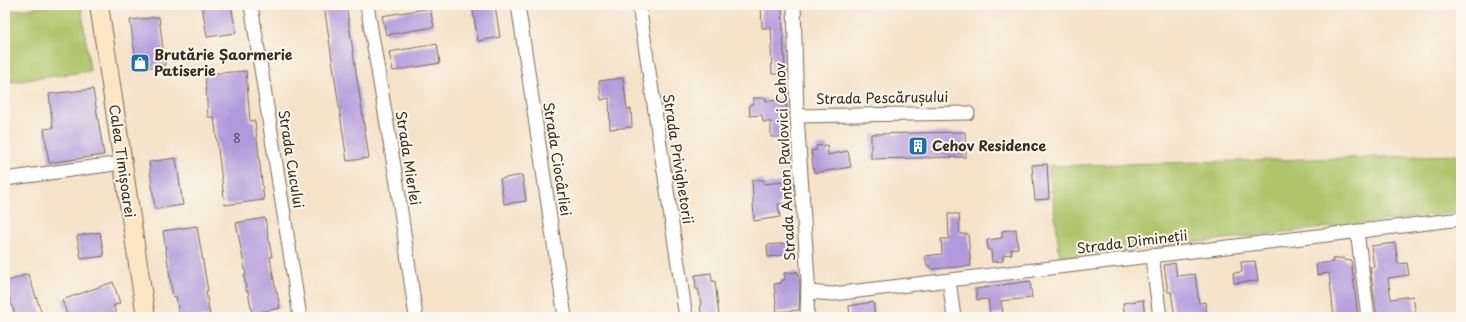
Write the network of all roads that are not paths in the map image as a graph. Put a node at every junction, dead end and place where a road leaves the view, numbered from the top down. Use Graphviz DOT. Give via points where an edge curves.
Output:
graph roads {
  1 [pos="99,5"];
  2 [pos="110,5"];
  3 [pos="251,5"];
  4 [pos="367,5"];
  5 [pos="518,5"];
  6 [pos="638,5"];
  7 [pos="794,5"];
  8 [pos="968,113"];
  9 [pos="797,116"];
  10 [pos="122,163"];
  11 [pos="5,179"];
  12 [pos="1461,219"];
  13 [pos="1357,231"];
  14 [pos="1152,255"];
  15 [pos="949,281"];
  16 [pos="808,292"];
  17 [pos="146,317"];
  18 [pos="156,317"];
  19 [pos="300,317"];
  20 [pos="416,317"];
  21 [pos="565,317"];
  22 [pos="686,317"];
  23 [pos="807,317"];
  24 [pos="954,317"];
  25 [pos="1160,317"];
  26 [pos="1368,317"];
  1 -- 10 [label="main road, Calea Timișoarei"];
  2 -- 18 [label="main road, Calea Timișoarei"];
  3 -- 19 [label="street, Strada Cucului"];
  4 -- 20 [label="street, Strada Mierlei"];
  5 -- 21 [label="street, Strada Ciocârliei"];
  6 -- 22 [label="street, Strada Privighetorii"];
  7 -- 9 [label="street, Strada Anton Pavlovici Cehov"];
  8 -- 9 [label="street, Strada Pescărușului"];
  9 -- 16 [label="street, Strada Anton Pavlovici Cehov"];
  10 -- 11 [label="street"];
  10 -- 17 [label="main road, Calea Timișoarei"];
  12 -- 13 [label="street, Strada Dimineții"];
  13 -- 14 [label="street, Strada Dimineții"];
  13 -- 26 [label="street"];
  14 -- 15 [label="street, Strada Dimineții"];
  14 -- 25 [label="street"];
  15 -- 16 [label="street, Strada Dimineții" via="833,294"];
  15 -- 24 [label="street"];
  16 -- 23 [label="street, Strada Anton Pavlovici Cehov"];
}
